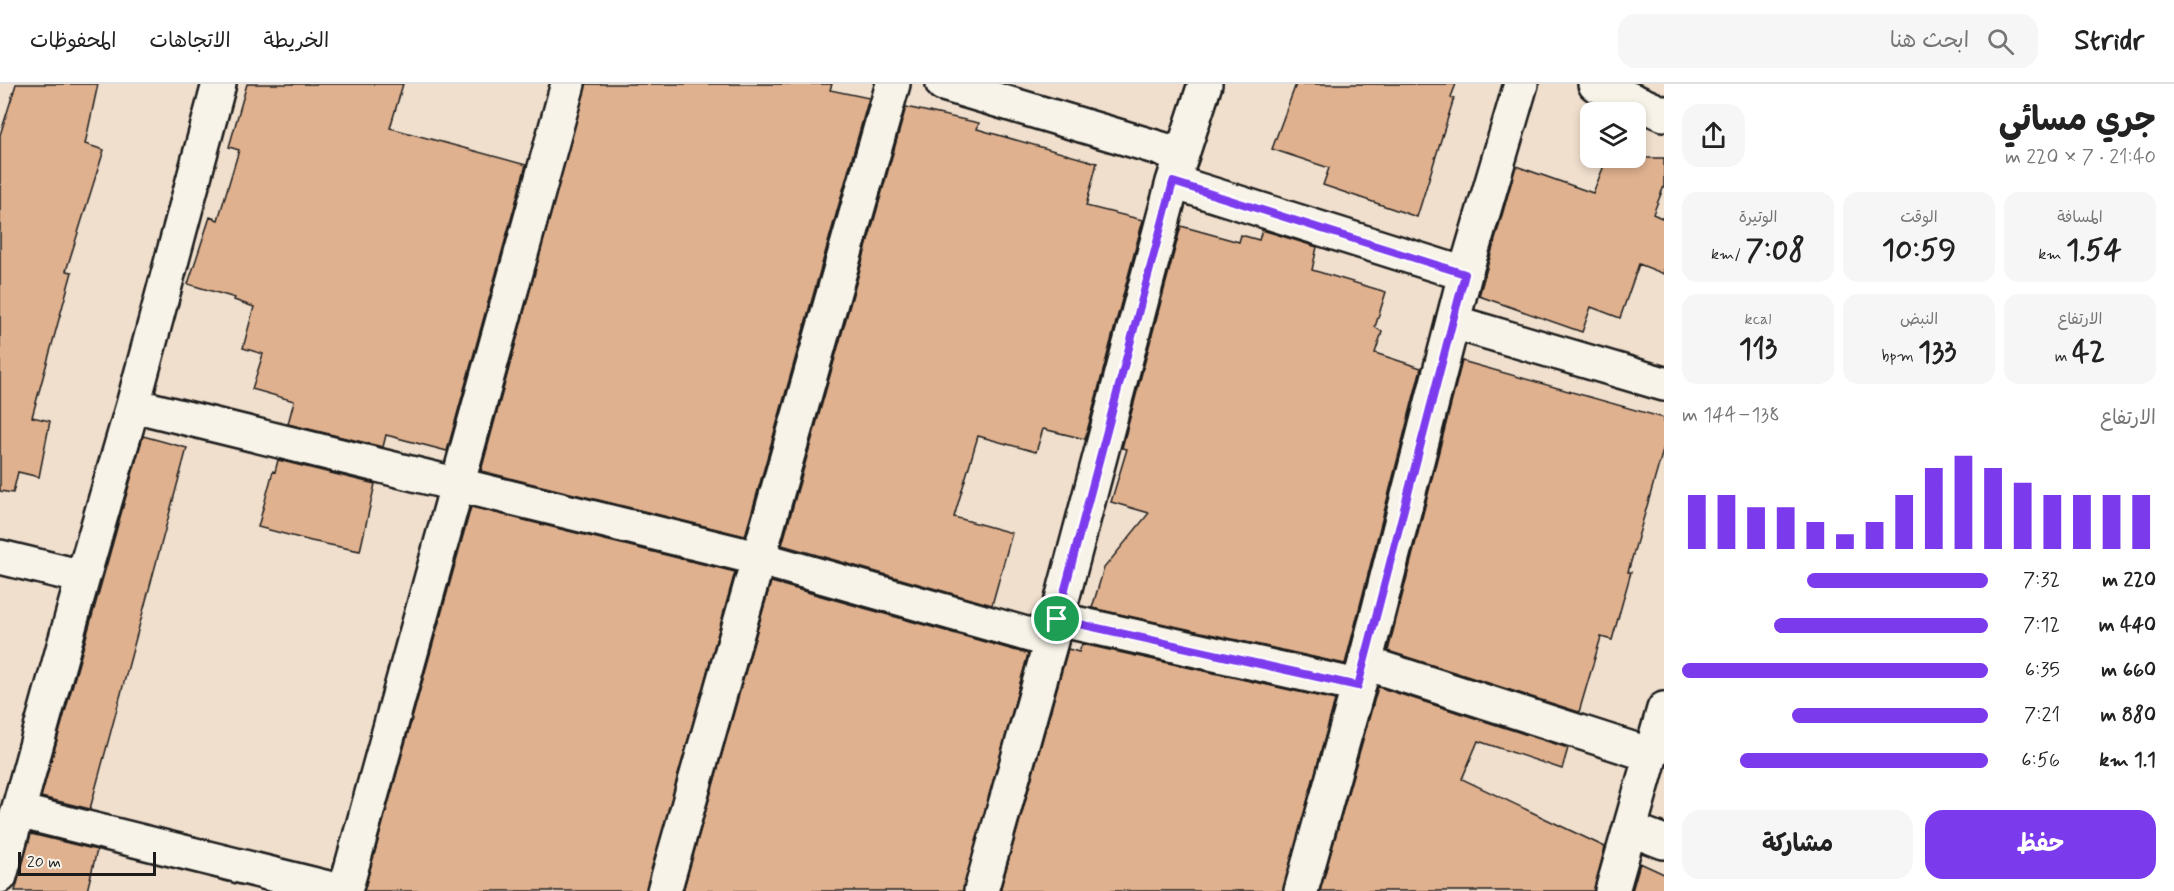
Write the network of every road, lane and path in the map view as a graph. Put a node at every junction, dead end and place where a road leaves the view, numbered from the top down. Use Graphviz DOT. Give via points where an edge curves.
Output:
graph roads {
  1 [pos="219,84"];
  2 [pos="568,84"];
  3 [pos="893,84"];
  4 [pos="943,84"];
  5 [pos="1205,84"];
  6 [pos="1521,84"];
  7 [pos="1595,84"];
  8 [pos="1664,114"];
  9 [pos="1178,169"];
  10 [pos="1465,274"];
  11 [pos="1453,322"];
  12 [pos="1664,384"];
  13 [pos="133,405"];
  14 [pos="459,484"];
  15 [pos="0,557"];
  16 [pos="757,558"];
  17 [pos="83,577"];
  18 [pos="1054,630"];
  19 [pos="1362,675"];
  20 [pos="1664,709"];
  21 [pos="1651,755"];
  22 [pos="18,812"];
  23 [pos="1630,829"];
  24 [pos="1664,842"];
  25 [pos="0,876"];
  26 [pos="340,891"];
  27 [pos="345,891"];
  28 [pos="664,891"];
  29 [pos="981,891"];
  30 [pos="1301,891"];
  31 [pos="1612,891"];
  1 -- 13 [label="street"];
  2 -- 14 [label="street"];
  3 -- 16 [label="street"];
  4 -- 9 [label="street"];
  5 -- 9 [label="street"];
  6 -- 10 [label="street"];
  7 -- 8 [label="street"];
  9 -- 10 [label="street"];
  9 -- 18 [label="street"];
  10 -- 11 [label="street"];
  11 -- 12 [label="street"];
  11 -- 19 [label="street"];
  13 -- 14 [label="street"];
  13 -- 17 [label="street"];
  14 -- 16 [label="street"];
  14 -- 27 [label="street"];
  15 -- 17 [label="street"];
  16 -- 18 [label="street"];
  16 -- 28 [label="street"];
  17 -- 22 [label="street"];
  18 -- 19 [label="street"];
  18 -- 29 [label="street"];
  19 -- 21 [label="street"];
  19 -- 30 [label="street"];
  20 -- 21 [label="street"];
  21 -- 23 [label="street"];
  22 -- 25 [label="street"];
  22 -- 26 [label="street"];
  23 -- 24 [label="street"];
  23 -- 31 [label="street"];
}
